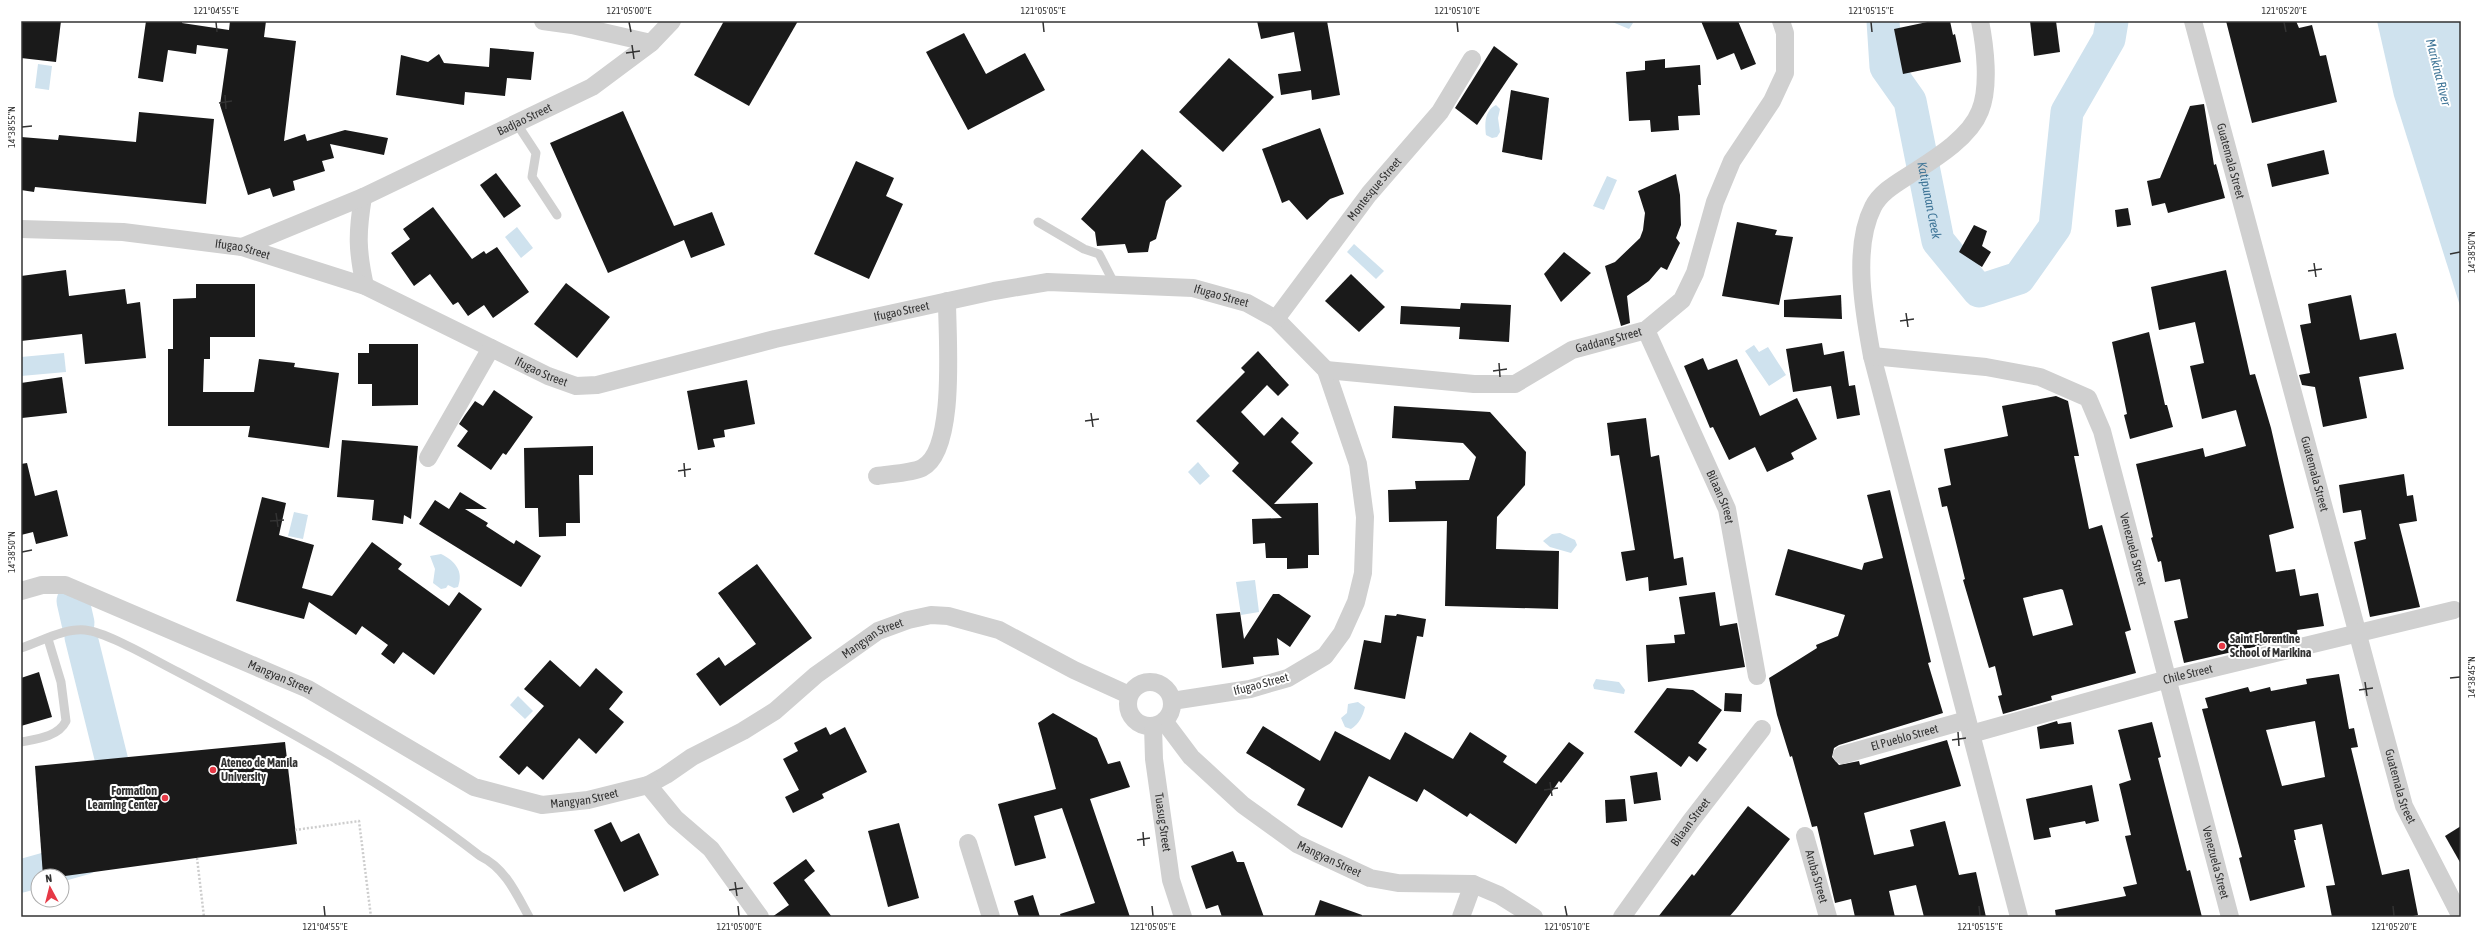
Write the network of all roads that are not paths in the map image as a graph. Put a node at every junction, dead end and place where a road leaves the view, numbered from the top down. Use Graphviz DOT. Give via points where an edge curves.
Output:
graph roads {
  1 [pos="543,21"];
  2 [pos="672,21"];
  3 [pos="1781,21"];
  4 [pos="1980,21"];
  5 [pos="2193,21"];
  6 [pos="651,43"];
  7 [pos="1472,59"];
  8 [pos="517,124"];
  9 [pos="363,197"];
  10 [pos="557,215"];
  11 [pos="1038,222"];
  12 [pos="21,229"];
  13 [pos="242,247"];
  14 [pos="1114,283"];
  15 [pos="365,286"];
  16 [pos="948,301"];
  17 [pos="1276,319"];
  18 [pos="1646,330"];
  19 [pos="491,348"];
  20 [pos="1872,356"];
  21 [pos="1326,370"];
  22 [pos="428,458"];
  23 [pos="877,476"];
  24 [pos="21,591"];
  25 [pos="2454,610"];
  26 [pos="2357,633"];
  27 [pos="48,639"];
  28 [pos="21,648"];
  29 [pos="1757,676"];
  30 [pos="2168,679"];
  31 [pos="1129,695"];
  32 [pos="1172,701"];
  33 [pos="1158,724"];
  34 [pos="1969,727"];
  35 [pos="1762,728"];
  36 [pos="21,742"];
  37 [pos="1842,755"];
  38 [pos="648,785"];
  39 [pos="1805,836"];
  40 [pos="968,843"];
  41 [pos="1473,884"];
  42 [pos="529,917"];
  43 [pos="760,917"];
  44 [pos="991,917"];
  45 [pos="1183,917"];
  46 [pos="1461,917"];
  47 [pos="1534,917"];
  48 [pos="1622,917"];
  49 [pos="1828,917"];
  50 [pos="2020,917"];
  51 [pos="2230,917"];
  52 [pos="2460,917"];
  1 -- 6 [label="street"];
  2 -- 6 [label="street, Badjao Street"];
  3 -- 18 [label="street, Gaddang Street" via="1785,33 1784,73 1772,101 1732,161 1715,202 1695,273 1682,300"];
  4 -- 20 [label="street" via="1986,49 1980,111 1960,138 1888,188 1873,206 1864,229 1861,294"];
  5 -- 26 [label="street, Guatemala Street"];
  6 -- 8 [label="street, Badjao Street" via="592,87"];
  7 -- 17 [label="street, Montesque Street" via="1440,112 1369,194"];
  8 -- 9 [label="street, Badjao Street"];
  8 -- 10 [label="lane" via="536,153 532,177"];
  9 -- 13 [label="street, Badjao Street"];
  9 -- 15 [label="street" via="357,231"];
  11 -- 14 [label="lane" via="1084,249 1099,254"];
  12 -- 13 [label="street, Ifugao Street" via="123,232"];
  13 -- 15 [label="street, Ifugao Street"];
  14 -- 16 [label="street, Ifugao Street" via="1048,282"];
  14 -- 17 [label="street, Ifugao Street" via="1193,288 1247,303"];
  15 -- 19 [label="street, Ifugao Street"];
  16 -- 19 [label="street, Ifugao Street" via="775,339 597,385 576,386 548,376"];
  16 -- 23 [label="street" via="947,409 938,447 933,459 922,468"];
  17 -- 21 [label="street, Ifugao Street"];
  18 -- 21 [label="street, Gaddang Street" via="1572,350 1515,384 1474,384"];
  18 -- 29 [label="street, Bilaan Street" via="1727,509"];
  19 -- 22 [label="street"];
  20 -- 30 [label="street, Venezuela Street" via="1986,367 2040,377 2088,398 2102,431"];
  20 -- 34 [label="street"];
  21 -- 32 [label="street, Ifugao Street" via="1358,464 1365,517 1363,573 1356,602 1342,633 1325,656 1288,678 1250,689"];
  24 -- 38 [label="street, Mangyan Street" via="42,585 65,585 226,652 308,688 474,787 542,805 588,800"];
  25 -- 26 [label="street, Chile Street"];
  26 -- 30 [label="street, Chile Street"];
  26 -- 52 [label="street, Guatemala Street" via="2404,806"];
  27 -- 28 [label="lane"];
  27 -- 36 [label="lane" via="61,682 66,721 50,735"];
  27 -- 42 [label="lane" via="73,631 86,630 121,643 348,764 490,861 506,876"];
  30 -- 34 [label="street, Chile Street"];
  30 -- 51 [label="street, Venezuela Street"];
  31 -- 32 [label="street" via="1139,684 1153,682 1166,688"];
  31 -- 33 [label="street" via="1127,702 1130,715 1140,724"];
  31 -- 38 [label="street, Mangyan Street" via="1074,670 999,630 948,616 931,615 878,631 816,676 775,711 743,731 692,756"];
  32 -- 33 [label="street" via="1169,716"];
  33 -- 41 [label="street, Mangyan Street" via="1243,805 1297,844 1370,878 1398,883"];
  33 -- 45 [label="street, Tuasug Street" via="1154,759 1171,880"];
  34 -- 37 [label="street, El Pueblo Street"];
  34 -- 50 [label="street"];
  35 -- 48 [label="street, Bilaan Street"];
  38 -- 43 [label="street" via="675,818 711,849"];
  39 -- 49 [label="street, Aruba Street"];
  40 -- 44 [label="street"];
  41 -- 46 [label="street"];
  41 -- 47 [label="street, Mangyan Street" via="1499,895"];
}
